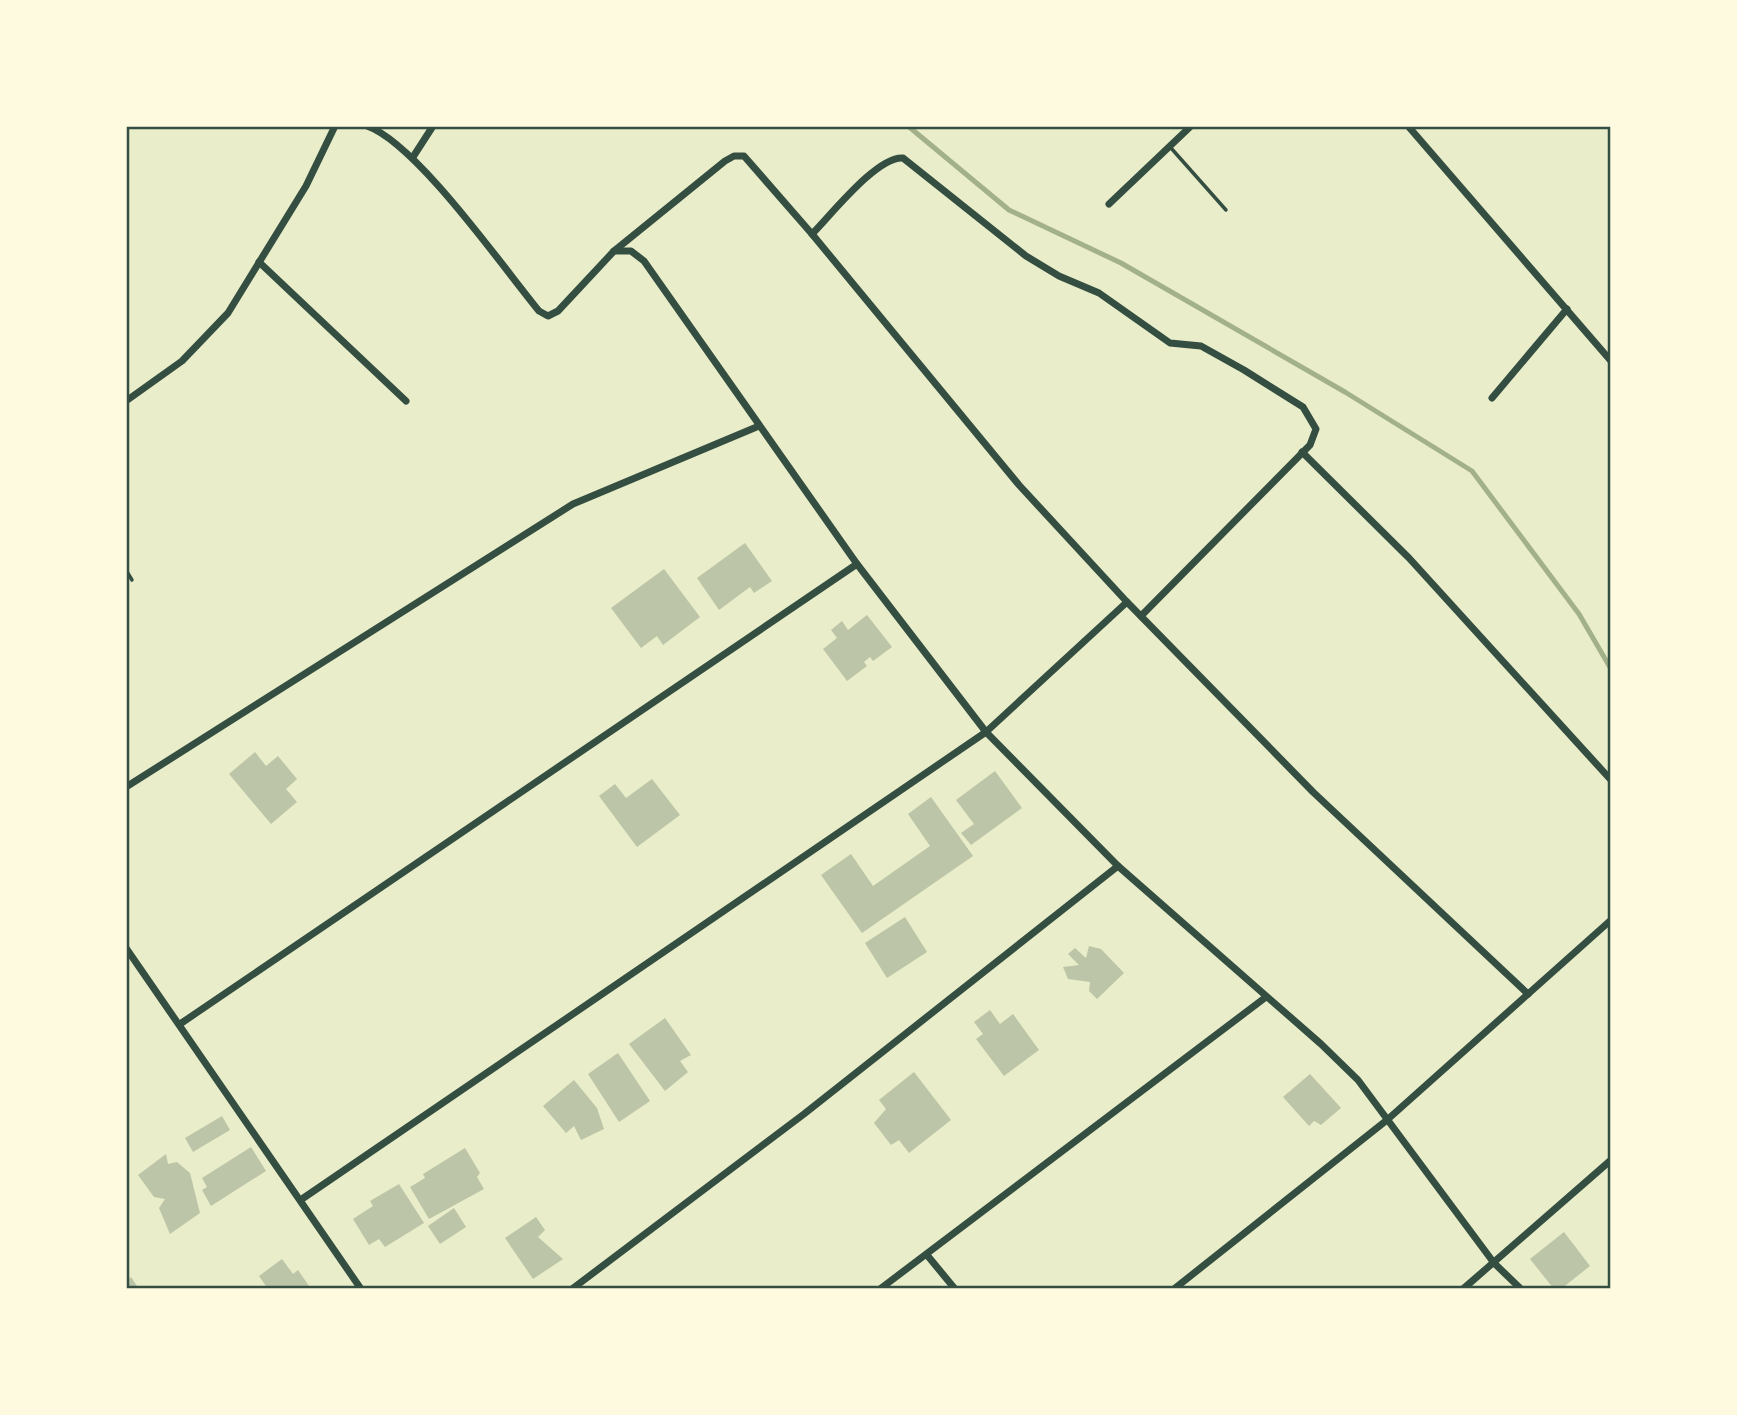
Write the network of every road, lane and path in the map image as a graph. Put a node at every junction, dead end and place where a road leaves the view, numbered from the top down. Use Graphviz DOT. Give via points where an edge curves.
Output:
graph roads {
  1 [pos="335,126"];
  2 [pos="367,126"];
  3 [pos="433,126"];
  4 [pos="1191,126"];
  5 [pos="1408,126"];
  6 [pos="1169,147"];
  7 [pos="413,157"];
  8 [pos="1109,204"];
  9 [pos="1226,210"];
  10 [pos="812,234"];
  11 [pos="614,251"];
  12 [pos="259,262"];
  13 [pos="1567,309"];
  14 [pos="1611,361"];
  15 [pos="1492,398"];
  16 [pos="126,401"];
  17 [pos="406,401"];
  18 [pos="759,426"];
  19 [pos="1302,452"];
  20 [pos="857,565"];
  21 [pos="126,570"];
  22 [pos="132,580"];
  23 [pos="1127,602"];
  24 [pos="1141,616"];
  25 [pos="985,732"];
  26 [pos="1611,780"];
  27 [pos="126,787"];
  28 [pos="1118,866"];
  29 [pos="1611,920"];
  30 [pos="126,948"];
  31 [pos="1528,994"];
  32 [pos="1266,997"];
  33 [pos="180,1024"];
  34 [pos="1387,1120"];
  35 [pos="1611,1160"];
  36 [pos="302,1199"];
  37 [pos="927,1255"];
  38 [pos="1494,1263"];
  39 [pos="361,1289"];
  40 [pos="572,1289"];
  41 [pos="880,1289"];
  42 [pos="955,1289"];
  43 [pos="1174,1289"];
  44 [pos="1463,1289"];
  45 [pos="1521,1289"];
  1 -- 12 [label="street" via="306,186"];
  2 -- 7 [label="street" via="381,131"];
  3 -- 7 [label="street"];
  4 -- 6 [label="street"];
  5 -- 13 [label="street"];
  6 -- 8 [label="street"];
  6 -- 9 [label="lane"];
  7 -- 11 [label="street" via="539,311 548,316"];
  10 -- 11 [label="street" via="760,172 744,156 734,156"];
  10 -- 19 [label="street" via="874,170 903,158 1026,256 1098,293 1170,343 1201,346 1303,407 1316,429"];
  10 -- 23 [label="street" via="1019,485"];
  11 -- 18 [label="street" via="631,251 645,261"];
  12 -- 16 [label="street" via="228,313 182,361"];
  12 -- 17 [label="street"];
  13 -- 14 [label="street"];
  13 -- 15 [label="street"];
  18 -- 20 [label="street"];
  18 -- 27 [label="street" via="573,504"];
  19 -- 24 [label="street"];
  19 -- 26 [label="street" via="1409,558"];
  20 -- 25 [label="street"];
  20 -- 33 [label="street"];
  21 -- 22 [label="lane"];
  23 -- 24 [label="street"];
  23 -- 25 [label="street"];
  24 -- 31 [label="street" via="1313,792"];
  25 -- 28 [label="street"];
  25 -- 36 [label="street"];
  28 -- 32 [label="street"];
  28 -- 40 [label="street" via="804,1114"];
  29 -- 31 [label="street"];
  30 -- 33 [label="street"];
  31 -- 34 [label="street"];
  32 -- 34 [label="street" via="1349,1071"];
  32 -- 37 [label="street"];
  33 -- 36 [label="street"];
  34 -- 38 [label="street"];
  34 -- 43 [label="street"];
  35 -- 38 [label="street"];
  36 -- 39 [label="street"];
  37 -- 41 [label="street"];
  37 -- 42 [label="street"];
  38 -- 44 [label="street"];
  38 -- 45 [label="street"];
}
